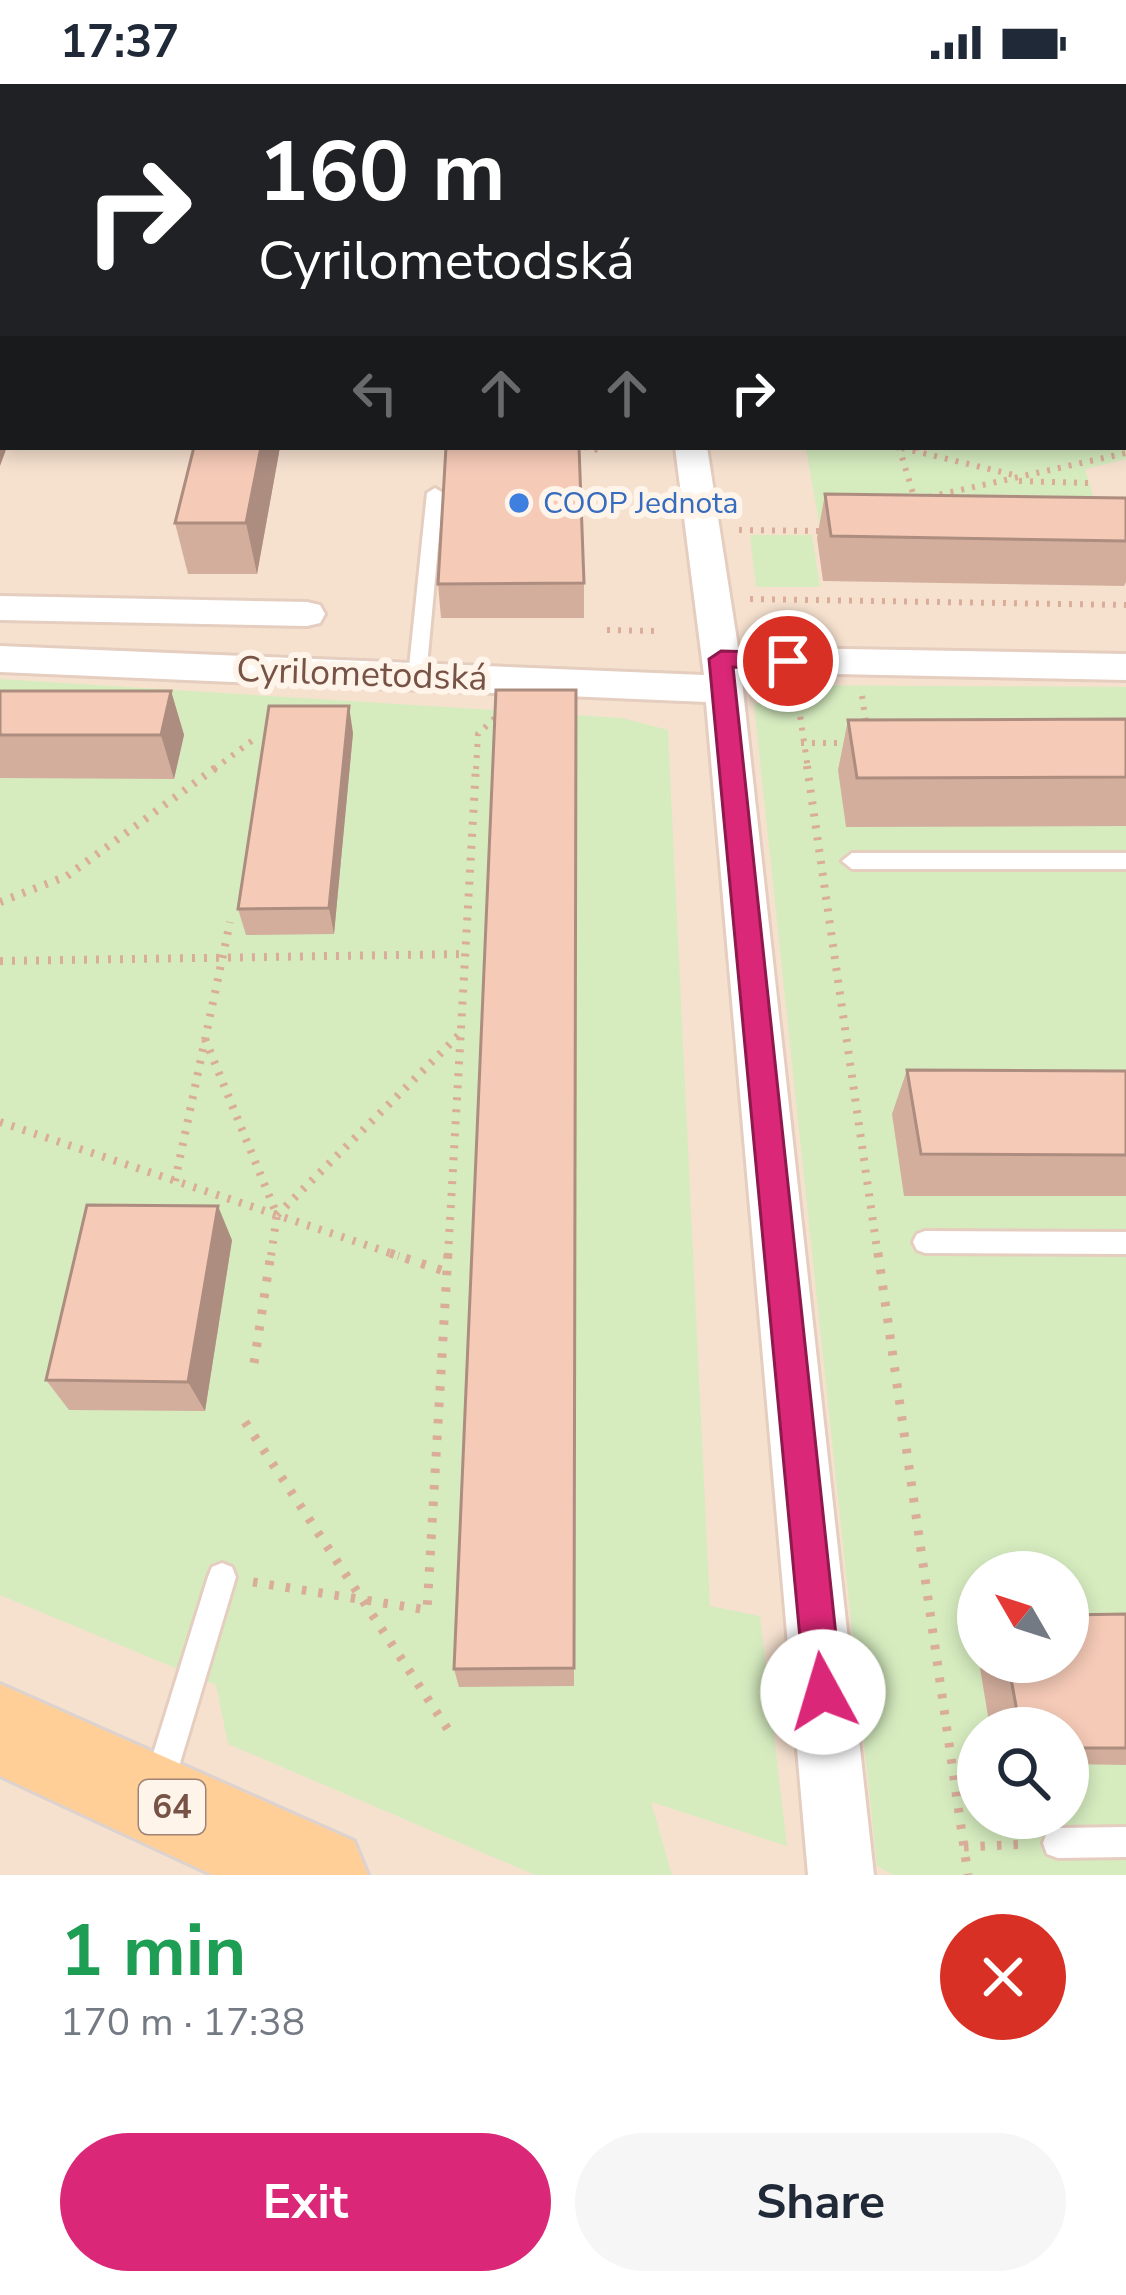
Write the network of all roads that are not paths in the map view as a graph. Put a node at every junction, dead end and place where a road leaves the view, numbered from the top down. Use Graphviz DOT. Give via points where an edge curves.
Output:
graph roads {
  1 [pos="692,450"];
  2 [pos="435,494"];
  3 [pos="0,608"];
  4 [pos="307,614"];
  5 [pos="0,659"];
  6 [pos="1126,667"];
  7 [pos="722,674"];
  8 [pos="416,676"];
  9 [pos="852,861"];
  10 [pos="1126,861"];
  11 [pos="925,1242"];
  12 [pos="1126,1243"];
  13 [pos="222,1577"];
  14 [pos="8,1739"];
  15 [pos="154,1798"];
  16 [pos="1126,1841"];
  17 [pos="1058,1843"];
  18 [pos="320,1875"];
  19 [pos="841,1875"];
  1 -- 7 [label="street"];
  2 -- 8 [label="lane"];
  3 -- 4 [label="street"];
  5 -- 8 [label="street, Cyrilometodská"];
  6 -- 7 [label="street, Cyrilometodská"];
  7 -- 8 [label="street, Cyrilometodská"];
  7 -- 19 [label="street"];
  9 -- 10 [label="lane"];
  11 -- 12 [label="lane"];
  13 -- 15 [label="lane"];
  14 -- 15 [label="main road, 64"];
  15 -- 18 [label="main road, 64"];
  16 -- 17 [label="lane"];
}
